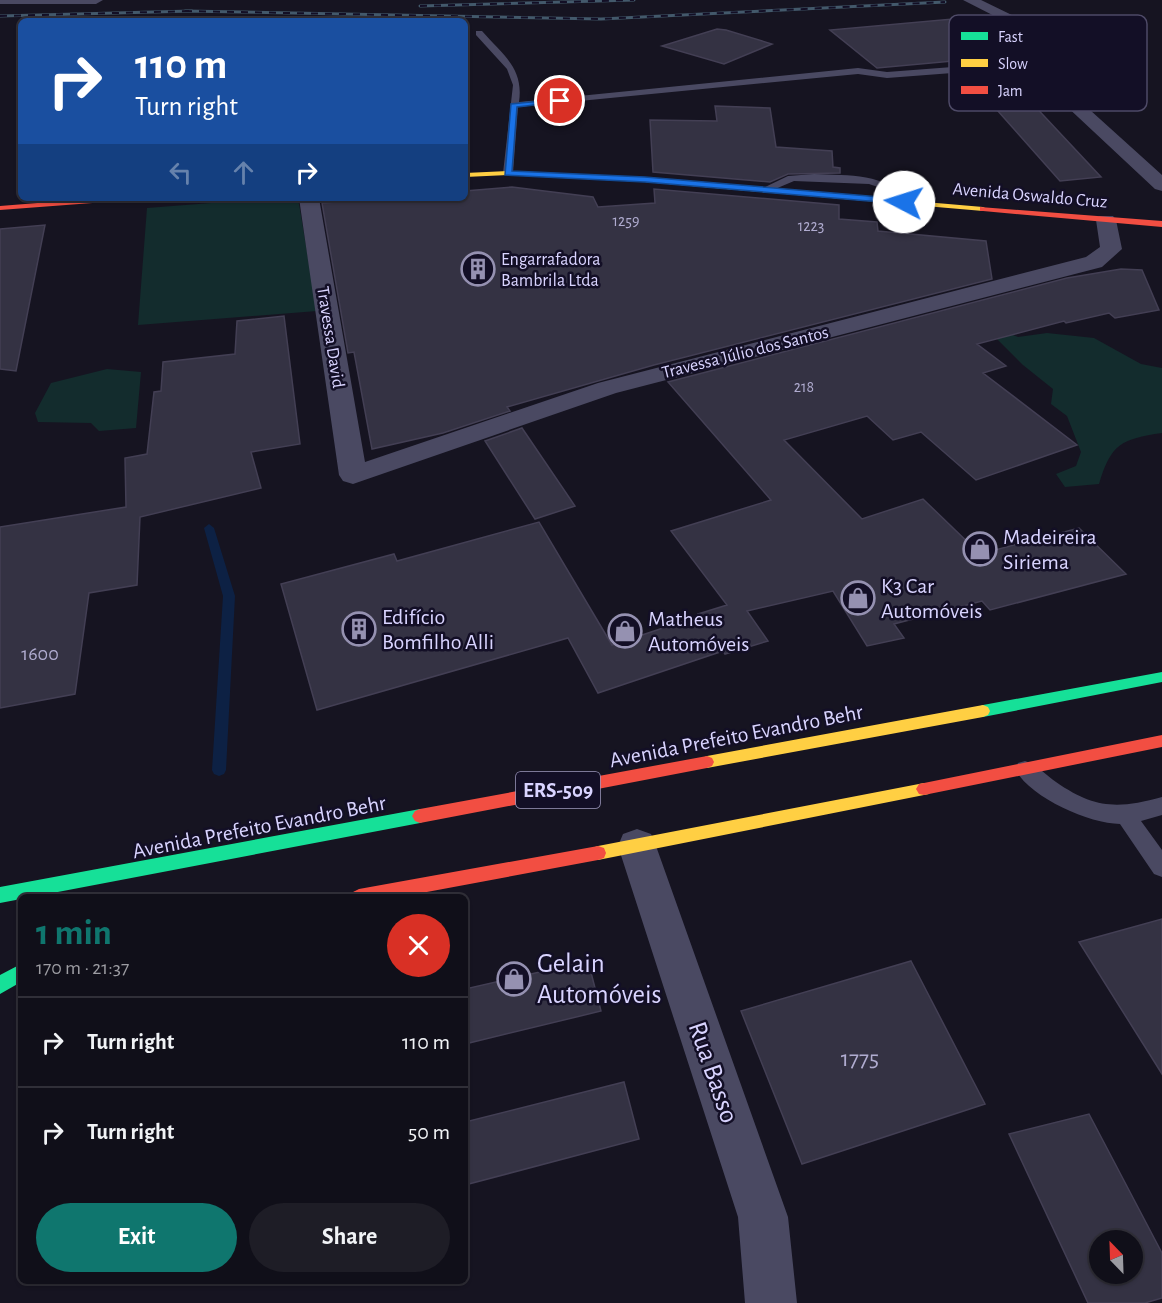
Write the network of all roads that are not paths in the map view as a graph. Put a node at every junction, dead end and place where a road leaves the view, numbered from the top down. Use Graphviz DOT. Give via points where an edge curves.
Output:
graph roads {
  1 [pos="0,0"];
  2 [pos="96,0"];
  3 [pos="970,0"];
  4 [pos="1001,15"];
  5 [pos="479,33"];
  6 [pos="949,70"];
  7 [pos="514,105"];
  8 [pos="1082,111"];
  9 [pos="508,173"];
  10 [pos="468,175"];
  11 [pos="1162,185"];
  12 [pos="67,201"];
  13 [pos="309,201"];
  14 [pos="0,208"];
  15 [pos="1106,220"];
  16 [pos="1162,224"];
  17 [pos="353,475"];
  18 [pos="1144,667"];
  19 [pos="1162,677"];
  20 [pos="1116,685"];
  21 [pos="1162,741"];
  22 [pos="1143,745"];
  23 [pos="1162,746"];
  24 [pos="1025,769"];
  25 [pos="1162,806"];
  26 [pos="1125,815"];
  27 [pos="638,846"];
  28 [pos="1162,867"];
  29 [pos="375,894"];
  30 [pos="0,896"];
  31 [pos="18,974"];
  32 [pos="0,985"];
  33 [pos="771,1303"];
  1 -- 2 [label="street"];
  3 -- 4 [label="street"];
  5 -- 7 [label="lane" via="511,68 517,85"];
  6 -- 7 [label="lane" via="887,75 858,71"];
  7 -- 9 [label="lane"];
  8 -- 11 [label="street"];
  9 -- 10 [label="main road, Avenida Oswaldo Cruz"];
  9 -- 15 [label="main road, Avenida Oswaldo Cruz" via="645,180"];
  12 -- 14 [label="main road"];
  13 -- 17 [label="street, Travessa David"];
  15 -- 16 [label="main road, Avenida Oswaldo Cruz"];
  15 -- 17 [label="street, Travessa Júlio dos Santos" via="1111,249 1094,262 607,388"];
  18 -- 20 [label="main road, ERS-509"];
  19 -- 20 [label="main road, Avenida Prefeito Evandro Behr / ERS-509"];
  20 -- 30 [label="main road, Avenida Prefeito Evandro Behr / ERS-509"];
  21 -- 22 [label="main road"];
  22 -- 23 [label="main road"];
  22 -- 24 [label="main road"];
  24 -- 26 [label="lane" via="1049,790 1074,804"];
  24 -- 27 [label="main road"];
  25 -- 26 [label="lane"];
  26 -- 28 [label="lane"];
  27 -- 29 [label="main road"];
  27 -- 33 [label="street, Rua Basso" via="763,1217"];
  31 -- 32 [label="main road"];
}
